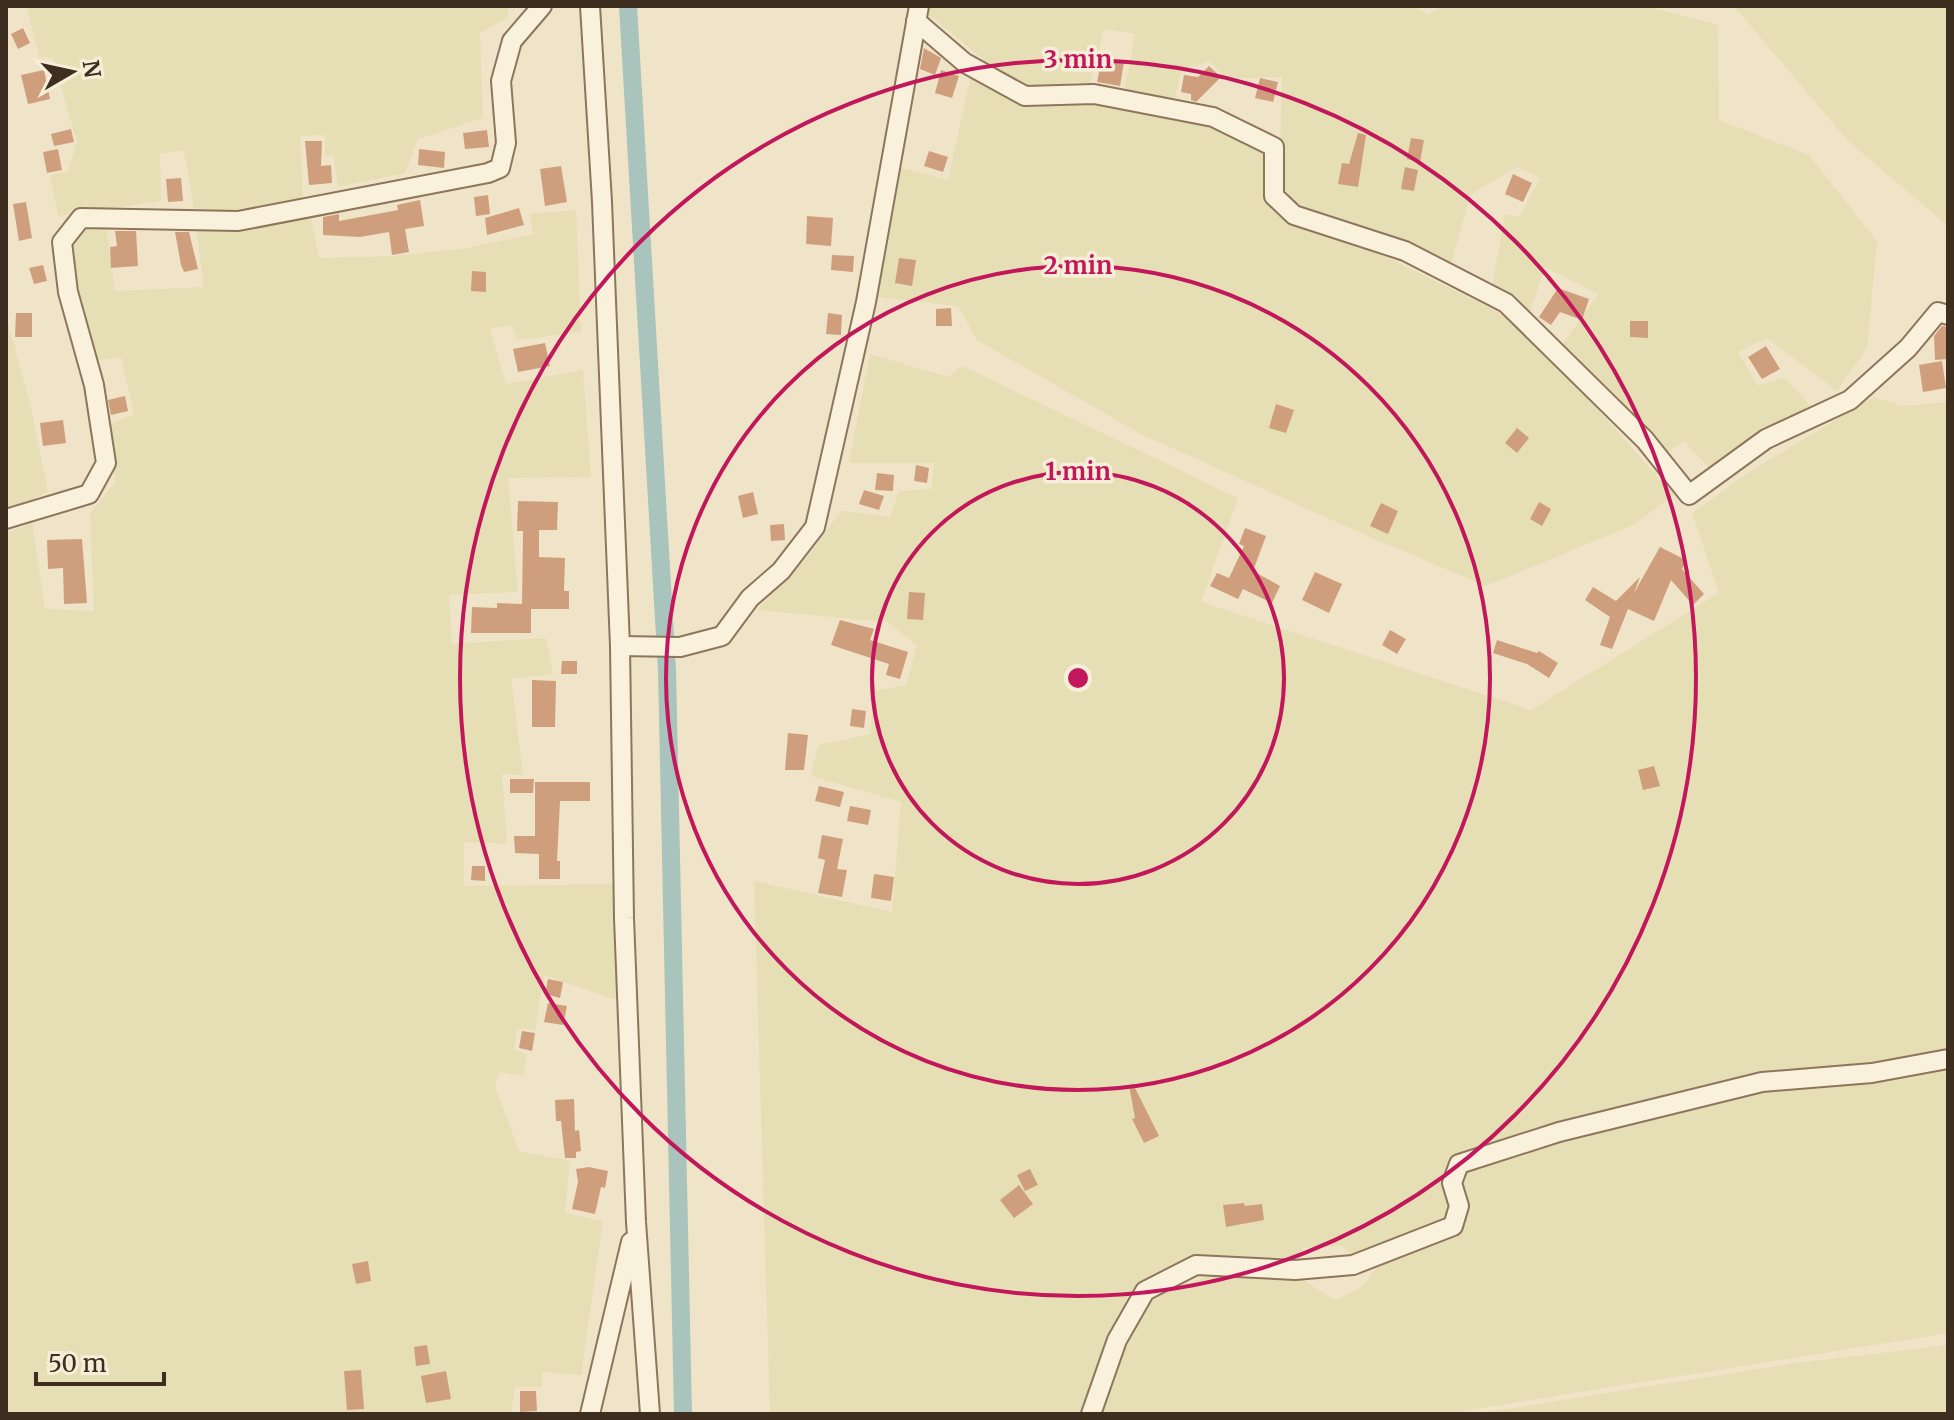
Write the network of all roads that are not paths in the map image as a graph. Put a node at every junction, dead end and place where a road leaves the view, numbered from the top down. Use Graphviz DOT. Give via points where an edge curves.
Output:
graph roads {
  1 [pos="542,6"];
  2 [pos="590,6"];
  3 [pos="918,13"];
  4 [pos="1948,315"];
  5 [pos="6,519"];
  6 [pos="628,647"];
  7 [pos="1948,1059"];
  8 [pos="636,1222"];
  9 [pos="590,1414"];
  10 [pos="650,1414"];
  11 [pos="1091,1414"];
  1 -- 5 [label="street" via="512,41 501,81 506,143 500,168 238,221 81,218 62,242 106,463 89,494"];
  2 -- 6 [label="street"];
  3 -- 4 [label="street" via="965,63 1025,96 1094,94 1213,117 1274,147 1274,196 1294,215 1405,251 1506,303 1645,440 1689,495 1766,439 1850,400 1908,348 1938,312"];
  3 -- 6 [label="street" via="866,302 815,527 722,636 680,647"];
  6 -- 8 [label="street" via="624,918"];
  7 -- 11 [label="street" via="1872,1073 1762,1082 1573,1129 1459,1164 1452,1183 1459,1206 1453,1226 1353,1265 1295,1270 1196,1265 1145,1291 1117,1340"];
  8 -- 9 [label="street"];
  8 -- 10 [label="street"];
}
